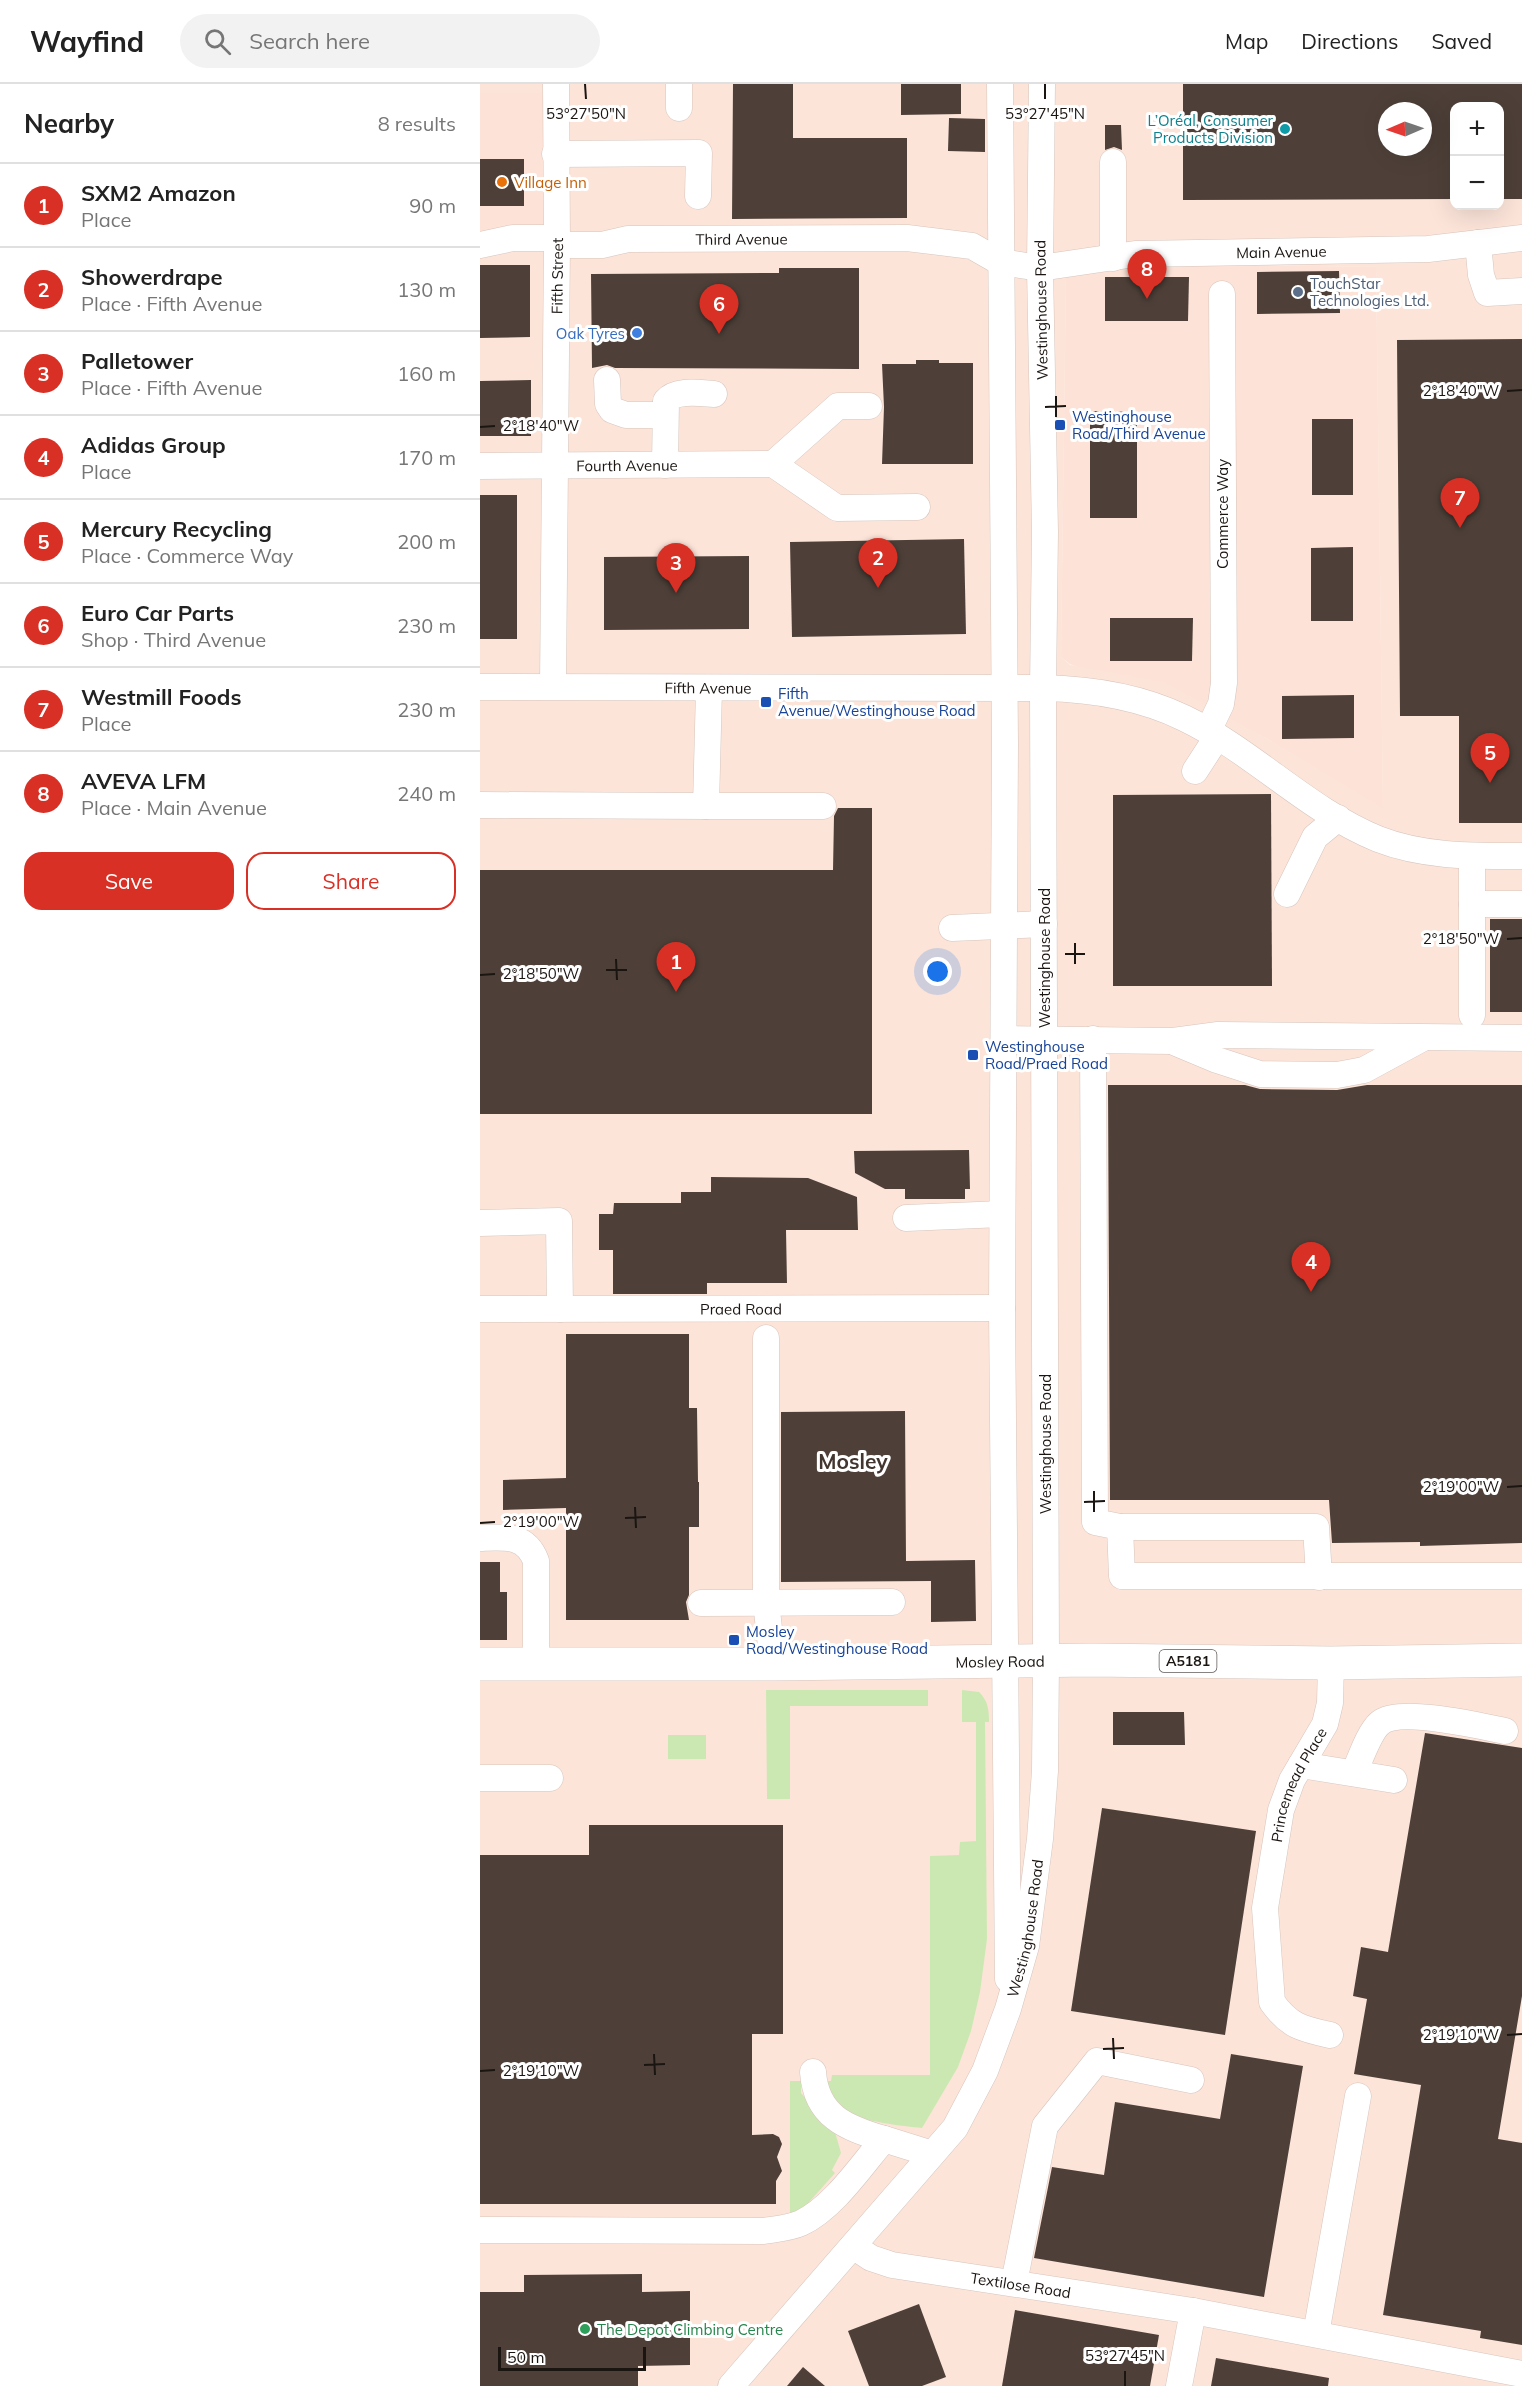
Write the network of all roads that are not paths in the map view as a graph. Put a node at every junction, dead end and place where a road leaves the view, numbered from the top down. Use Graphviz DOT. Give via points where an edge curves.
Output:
graph roads {
  1 [pos="556,84"];
  2 [pos="1000,84"];
  3 [pos="1042,84"];
  4 [pos="555,154"];
  5 [pos="1113,162"];
  6 [pos="698,196"];
  7 [pos="1522,238"];
  8 [pos="557,242"];
  9 [pos="1478,243"];
  10 [pos="480,245"];
  11 [pos="1113,258"];
  12 [pos="1000,262"];
  13 [pos="1040,268"];
  14 [pos="1522,291"];
  15 [pos="1222,294"];
  16 [pos="607,380"];
  17 [pos="714,394"];
  18 [pos="869,405"];
  19 [pos="665,415"];
  20 [pos="773,464"];
  21 [pos="480,465"];
  22 [pos="556,465"];
  23 [pos="665,465"];
  24 [pos="917,507"];
  25 [pos="553,686"];
  26 [pos="480,687"];
  27 [pos="1005,687"];
  28 [pos="1042,687"];
  29 [pos="709,688"];
  30 [pos="1212,734"];
  31 [pos="1195,771"];
  32 [pos="480,805"];
  33 [pos="706,806"];
  34 [pos="823,806"];
  35 [pos="1338,818"];
  36 [pos="1472,856"];
  37 [pos="1522,856"];
  38 [pos="1287,894"];
  39 [pos="1472,904"];
  40 [pos="1522,904"];
  41 [pos="1044,924"];
  42 [pos="1005,926"];
  43 [pos="952,928"];
  44 [pos="1472,1015"];
  45 [pos="1044,1038"];
  46 [pos="1423,1038"];
  47 [pos="1522,1038"];
  48 [pos="1005,1039"];
  49 [pos="1092,1039"];
  50 [pos="1173,1041"];
  51 [pos="1002,1214"];
  52 [pos="906,1218"];
  53 [pos="480,1223"];
  54 [pos="1002,1308"];
  55 [pos="480,1309"];
  56 [pos="560,1309"];
  57 [pos="766,1338"];
  58 [pos="1120,1527"];
  59 [pos="480,1538"];
  60 [pos="1522,1576"];
  61 [pos="1319,1577"];
  62 [pos="701,1602"];
  63 [pos="766,1602"];
  64 [pos="892,1602"];
  65 [pos="1006,1660"];
  66 [pos="1046,1660"];
  67 [pos="1522,1660"];
  68 [pos="1330,1663"];
  69 [pos="480,1664"];
  70 [pos="774,1664"];
  71 [pos="536,1665"];
  72 [pos="1504,1731"];
  73 [pos="1301,1765"];
  74 [pos="1354,1773"];
  75 [pos="480,1778"];
  76 [pos="550,1778"];
  77 [pos="1394,1780"];
  78 [pos="1008,2009"];
  79 [pos="1330,2035"];
  80 [pos="813,2072"];
  81 [pos="1191,2080"];
  82 [pos="1358,2096"];
  83 [pos="884,2139"];
  84 [pos="932,2154"];
  85 [pos="480,2230"];
  86 [pos="853,2246"];
  87 [pos="1014,2283"];
  88 [pos="1193,2311"];
  89 [pos="1316,2334"];
  90 [pos="1506,2376"];
  91 [pos="730,2386"];
  92 [pos="1179,2386"];
  1 -- 4 [label="street, Fifth Street"];
  2 -- 12 [label="street, Westinghouse Road"];
  3 -- 13 [label="street, Westinghouse Road"];
  4 -- 6 [label="street" via="699,153"];
  4 -- 8 [label="street, Fifth Street"];
  5 -- 11 [label="street"];
  7 -- 9 [label="street, Main Avenue"];
  8 -- 10 [label="street, Third Avenue" via="513,238"];
  8 -- 12 [label="street, Third Avenue" via="602,245 628,239 907,238 972,246"];
  8 -- 22 [label="street, Fifth Street"];
  9 -- 11 [label="street, Main Avenue" via="1428,249 1135,254"];
  9 -- 14 [label="street" via="1487,293"];
  11 -- 13 [label="street, Main Avenue"];
  12 -- 13 [label="street, Main Avenue"];
  12 -- 27 [label="street, Westinghouse Road"];
  13 -- 28 [label="street, Westinghouse Road" via="1045,532"];
  15 -- 30 [label="street, Commerce Way" via="1224,683"];
  16 -- 19 [label="street" via="612,410 626,415"];
  17 -- 19 [label="street" via="671,395 666,401"];
  18 -- 20 [label="street" via="838,406"];
  19 -- 23 [label="street"];
  20 -- 23 [label="street, Fourth Avenue"];
  20 -- 24 [label="street" via="837,508"];
  21 -- 22 [label="street, Fourth Avenue"];
  22 -- 23 [label="street, Fourth Avenue"];
  22 -- 25 [label="street, Fifth Street"];
  25 -- 26 [label="street, Fifth Avenue"];
  25 -- 29 [label="street, Fifth Avenue"];
  27 -- 28 [label="street, Fifth Avenue"];
  27 -- 29 [label="street, Fifth Avenue"];
  27 -- 42 [label="street, Westinghouse Road"];
  28 -- 30 [label="street" via="1122,697 1163,710"];
  28 -- 41 [label="street, Westinghouse Road"];
  29 -- 33 [label="street"];
  30 -- 31 [label="street, Commerce Way"];
  30 -- 35 [label="street"];
  32 -- 33 [label="street"];
  33 -- 34 [label="street"];
  35 -- 36 [label="street" via="1399,846"];
  35 -- 38 [label="street" via="1315,837"];
  36 -- 37 [label="street"];
  36 -- 39 [label="street"];
  39 -- 40 [label="street"];
  39 -- 44 [label="street"];
  41 -- 42 [label="street"];
  41 -- 45 [label="street, Westinghouse Road"];
  42 -- 43 [label="street"];
  42 -- 48 [label="street, Westinghouse Road"];
  45 -- 48 [label="street"];
  45 -- 49 [label="street"];
  45 -- 66 [label="street, Westinghouse Road"];
  46 -- 47 [label="street"];
  46 -- 50 [label="street" via="1218,1035"];
  46 -- 50 [label="street" via="1364,1070 1337,1075 1260,1074"];
  48 -- 51 [label="street, Westinghouse Road"];
  49 -- 50 [label="street"];
  49 -- 58 [label="street" via="1095,1522"];
  51 -- 52 [label="street"];
  51 -- 54 [label="street, Westinghouse Road"];
  53 -- 56 [label="street" via="559,1221"];
  54 -- 56 [label="street, Praed Road"];
  54 -- 65 [label="street, Westinghouse Road"];
  55 -- 56 [label="street, Praed Road"];
  57 -- 63 [label="street"];
  58 -- 61 [label="street" via="1122,1576"];
  58 -- 61 [label="street" via="1316,1527"];
  59 -- 71 [label="street" via="514,1539 532,1550 536,1561"];
  60 -- 61 [label="street"];
  62 -- 63 [label="street"];
  63 -- 64 [label="street"];
  63 -- 70 [label="street"];
  65 -- 66 [label="main road, Mosley Road / A5181"];
  65 -- 70 [label="main road, Mosley Road / A5181"];
  65 -- 78 [label="street, Westinghouse Road"];
  66 -- 68 [label="main road, Mosley Road / A5181"];
  66 -- 78 [label="street, Westinghouse Road" via="1040,1839 1026,1946"];
  67 -- 68 [label="main road, Mosley Road / A5181"];
  68 -- 73 [label="street, Princemead Place" via="1328,1714"];
  69 -- 71 [label="main road, Mosley Road / A5181"];
  70 -- 71 [label="main road, Mosley Road / A5181"];
  72 -- 74 [label="street" via="1445,1720 1389,1718 1375,1730"];
  73 -- 74 [label="street"];
  73 -- 79 [label="street, Princemead Place" via="1281,1810 1265,1908 1272,2002 1292,2025"];
  74 -- 77 [label="street"];
  75 -- 76 [label="street"];
  78 -- 84 [label="street, Westinghouse Road" via="980,2080 955,2128"];
  80 -- 83 [label="street" via="814,2090 834,2117 852,2130"];
  81 -- 87 [label="street" via="1097,2061 1045,2126"];
  82 -- 89 [label="street"];
  83 -- 84 [label="street"];
  83 -- 85 [label="street" via="830,2201 814,2215 787,2228"];
  84 -- 86 [label="street, Westinghouse Road"];
  86 -- 87 [label="street, Textilose Road" via="892,2265"];
  86 -- 91 [label="street, Westinghouse Road"];
  87 -- 88 [label="street, Textilose Road"];
  88 -- 89 [label="street, Textilose Road"];
  88 -- 92 [label="street"];
  89 -- 90 [label="street, Textilose Road"];
}
